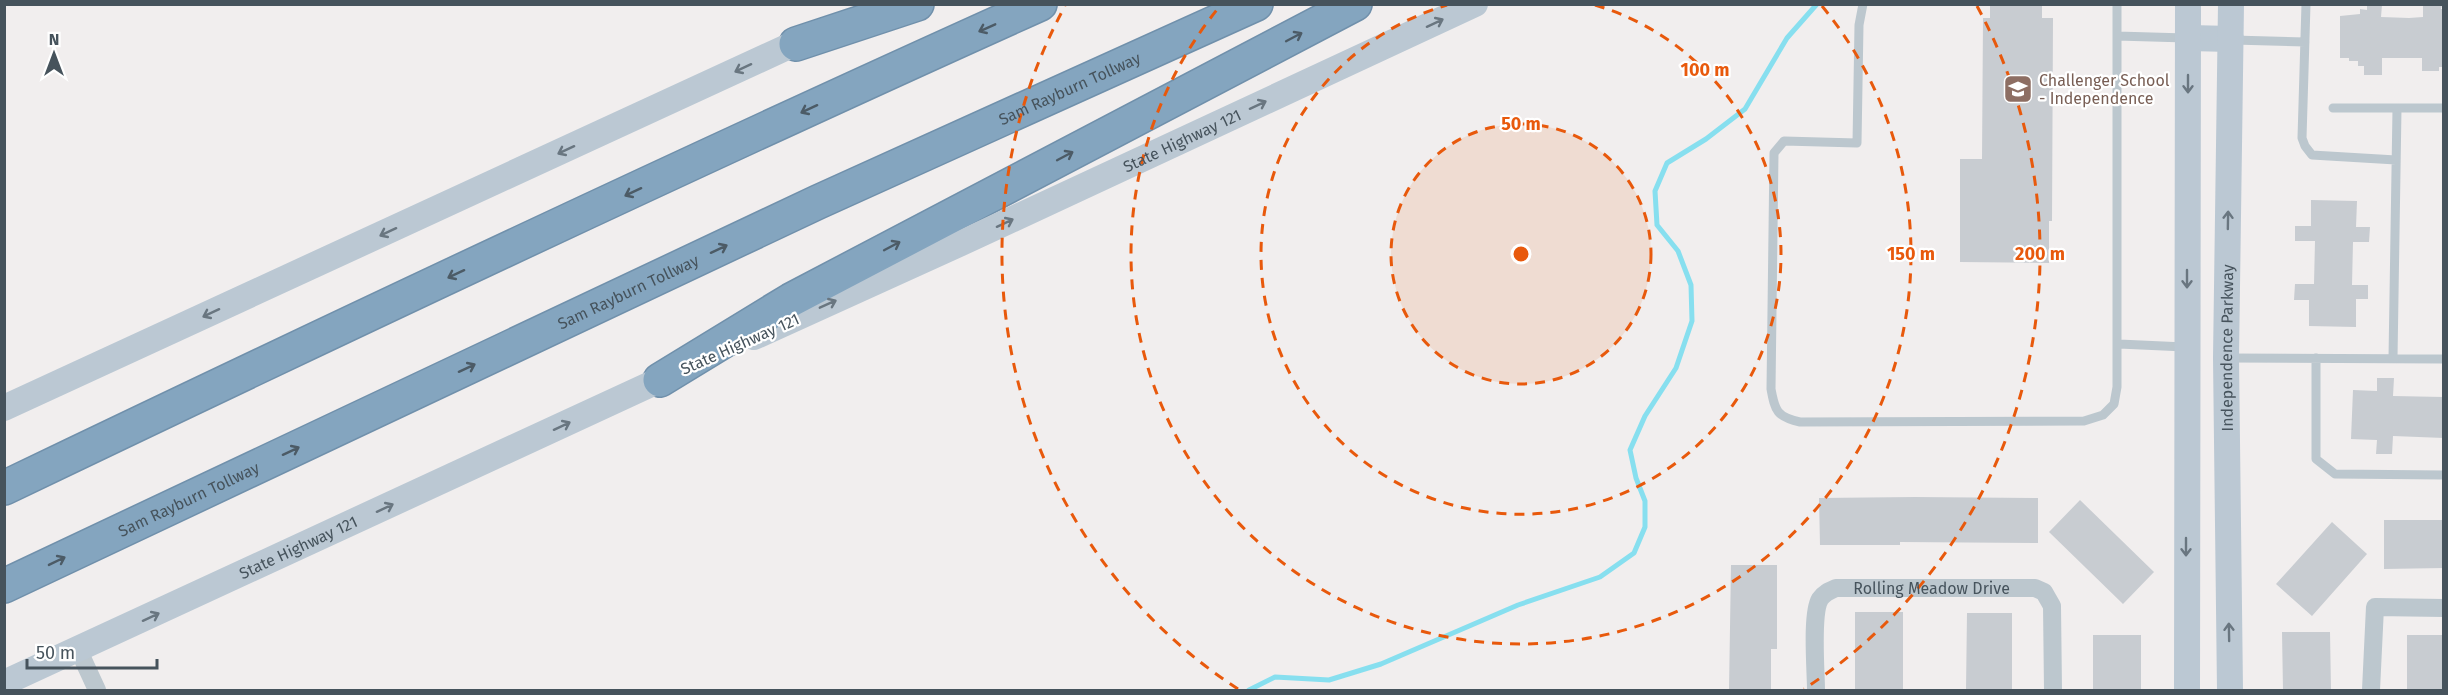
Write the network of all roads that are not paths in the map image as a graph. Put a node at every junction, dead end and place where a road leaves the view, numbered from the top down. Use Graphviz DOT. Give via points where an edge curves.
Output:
graph roads {
  1 [pos="878,4"];
  2 [pos="918,4"];
  3 [pos="1040,4"];
  4 [pos="1256,4"];
  5 [pos="1355,4"];
  6 [pos="1475,4"];
  7 [pos="1863,4"];
  8 [pos="2117,4"];
  9 [pos="2188,4"];
  10 [pos="2231,4"];
  11 [pos="2306,4"];
  12 [pos="2117,36"];
  13 [pos="2189,38"];
  14 [pos="2230,39"];
  15 [pos="2305,42"];
  16 [pos="796,44"];
  17 [pos="2333,108"];
  18 [pos="2444,108"];
  19 [pos="2397,109"];
  20 [pos="2396,160"];
  21 [pos="2119,344"];
  22 [pos="2187,347"];
  23 [pos="2226,358"];
  24 [pos="2316,358"];
  25 [pos="2393,358"];
  26 [pos="2444,359"];
  27 [pos="660,380"];
  28 [pos="4,408"];
  29 [pos="2444,476"];
  30 [pos="4,488"];
  31 [pos="2186,488"];
  32 [pos="2227,488"];
  33 [pos="4,586"];
  34 [pos="2444,608"];
  35 [pos="79,651"];
  36 [pos="4,684"];
  37 [pos="97,690"];
  38 [pos="1816,690"];
  39 [pos="2053,690"];
  40 [pos="2187,690"];
  41 [pos="2230,690"];
  42 [pos="2371,690"];
  1 -- 16 [label="main road"];
  2 -- 16 [label="highway"];
  3 -- 30 [label="highway, one-way"];
  33 -- 4 [label="highway, Sam Rayburn Tollway, one-way" via="818,202"];
  27 -- 5 [label="highway, one-way" via="790,300"];
  27 -- 6 [label="main road, State Highway 121, one-way"];
  7 -- 21 [label="lane" via="1859,25 1857,143 1784,141 1774,153 1771,389 1775,410 1786,419 1800,422 2084,421 2103,415 2114,404"];
  8 -- 12 [label="lane"];
  9 -- 13 [label="main road"];
  10 -- 14 [label="main road, Independence Parkway"];
  11 -- 15 [label="lane"];
  12 -- 13 [label="lane"];
  12 -- 21 [label="lane"];
  13 -- 14 [label="main road"];
  13 -- 22 [label="main road, one-way"];
  14 -- 15 [label="lane"];
  23 -- 14 [label="main road, Independence Parkway, one-way"];
  15 -- 20 [label="lane" via="2305,146 2312,155"];
  16 -- 28 [label="main road, one-way"];
  17 -- 19 [label="lane"];
  18 -- 19 [label="lane"];
  19 -- 20 [label="lane"];
  20 -- 25 [label="lane"];
  21 -- 22 [label="lane"];
  22 -- 31 [label="main road"];
  23 -- 24 [label="lane"];
  23 -- 32 [label="main road, Independence Parkway"];
  24 -- 25 [label="lane"];
  24 -- 29 [label="lane" via="2316,459 2334,474"];
  25 -- 26 [label="lane"];
  35 -- 27 [label="main road, State Highway 121, one-way"];
  31 -- 32 [label="main road"];
  31 -- 40 [label="main road, one-way"];
  41 -- 32 [label="main road, Independence Parkway, one-way"];
  34 -- 42 [label="street" via="2374,607"];
  35 -- 36 [label="main road, State Highway 121"];
  35 -- 37 [label="street"];
  38 -- 39 [label="street, Rolling Meadow Drive" via="1816,614 1821,597 1836,588 2035,588 2044,592 2052,606"];
}
